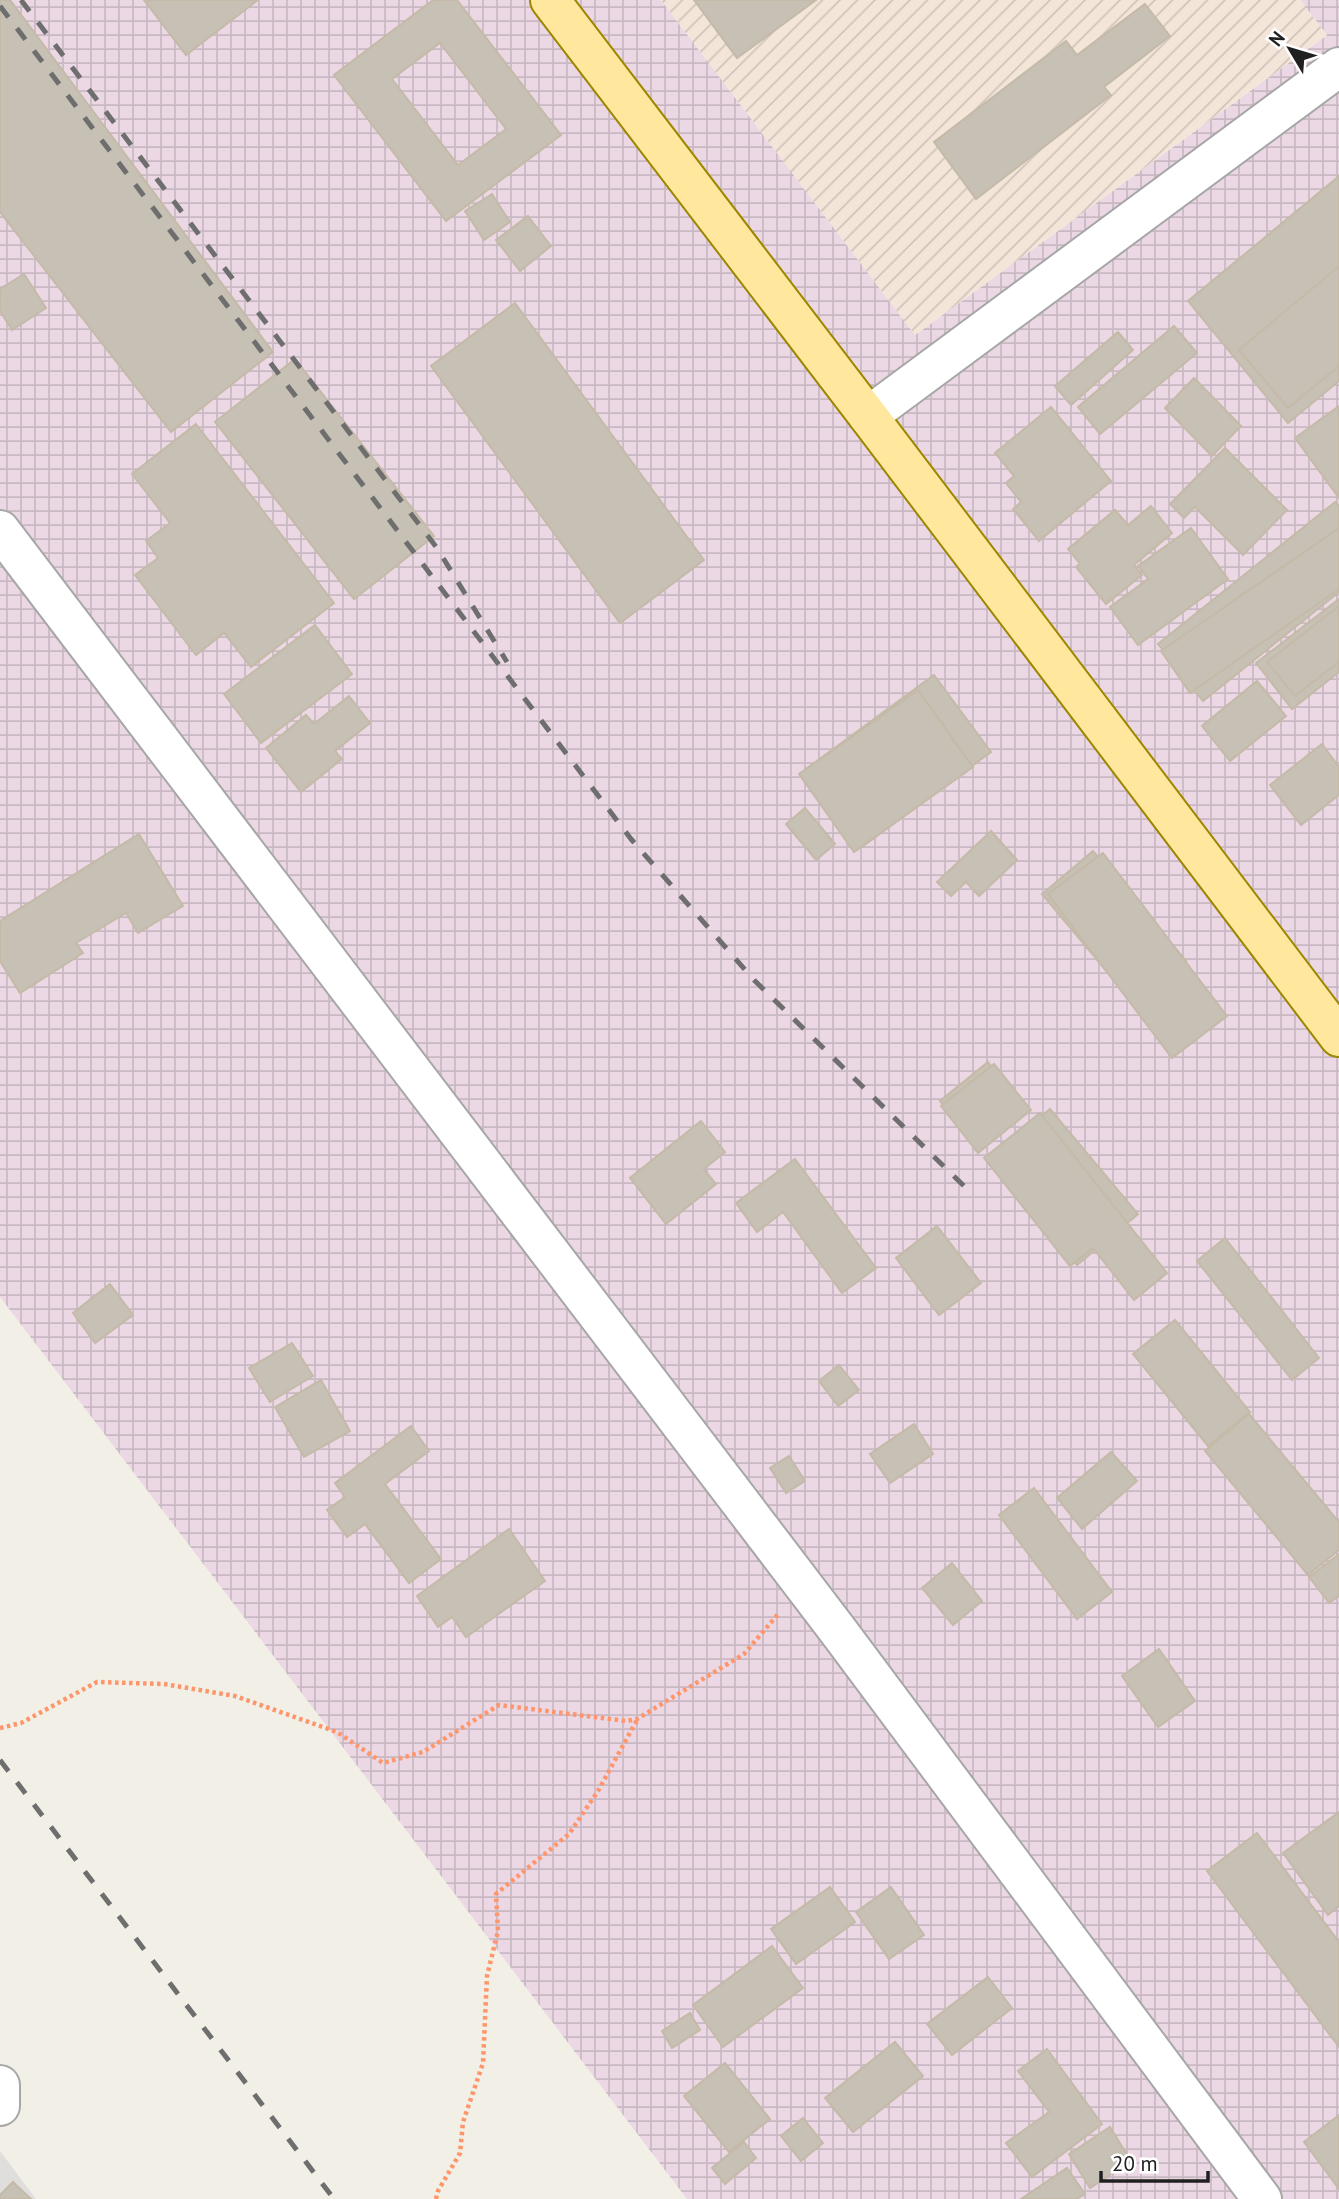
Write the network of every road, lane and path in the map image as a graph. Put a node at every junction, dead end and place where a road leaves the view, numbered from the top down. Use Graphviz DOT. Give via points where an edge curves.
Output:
graph roads {
  1 [pos="550,0"];
  2 [pos="1339,67"];
  3 [pos="868,415"];
  4 [pos="0,530"];
  5 [pos="1339,1037"];
  6 [pos="803,1586"];
  7 [pos="637,1719"];
  8 [pos="0,1728"];
  9 [pos="0,2085"];
  10 [pos="0,2106"];
  11 [pos="436,2199"];
  12 [pos="1262,2199"];
  1 -- 3 [label="main road"];
  2 -- 3 [label="street"];
  3 -- 5 [label="main road"];
  4 -- 6 [label="street"];
  6 -- 7 [label="path" via="744,1654"];
  6 -- 12 [label="street"];
  7 -- 8 [label="path" via="499,1706 423,1752 383,1763 337,1732 235,1696 164,1684 97,1682 21,1723"];
  7 -- 11 [label="path" via="569,1834 496,1894 498,1931 487,1976 483,2063 463,2122 460,2153"];
  9 -- 10 [label="street"];
}
